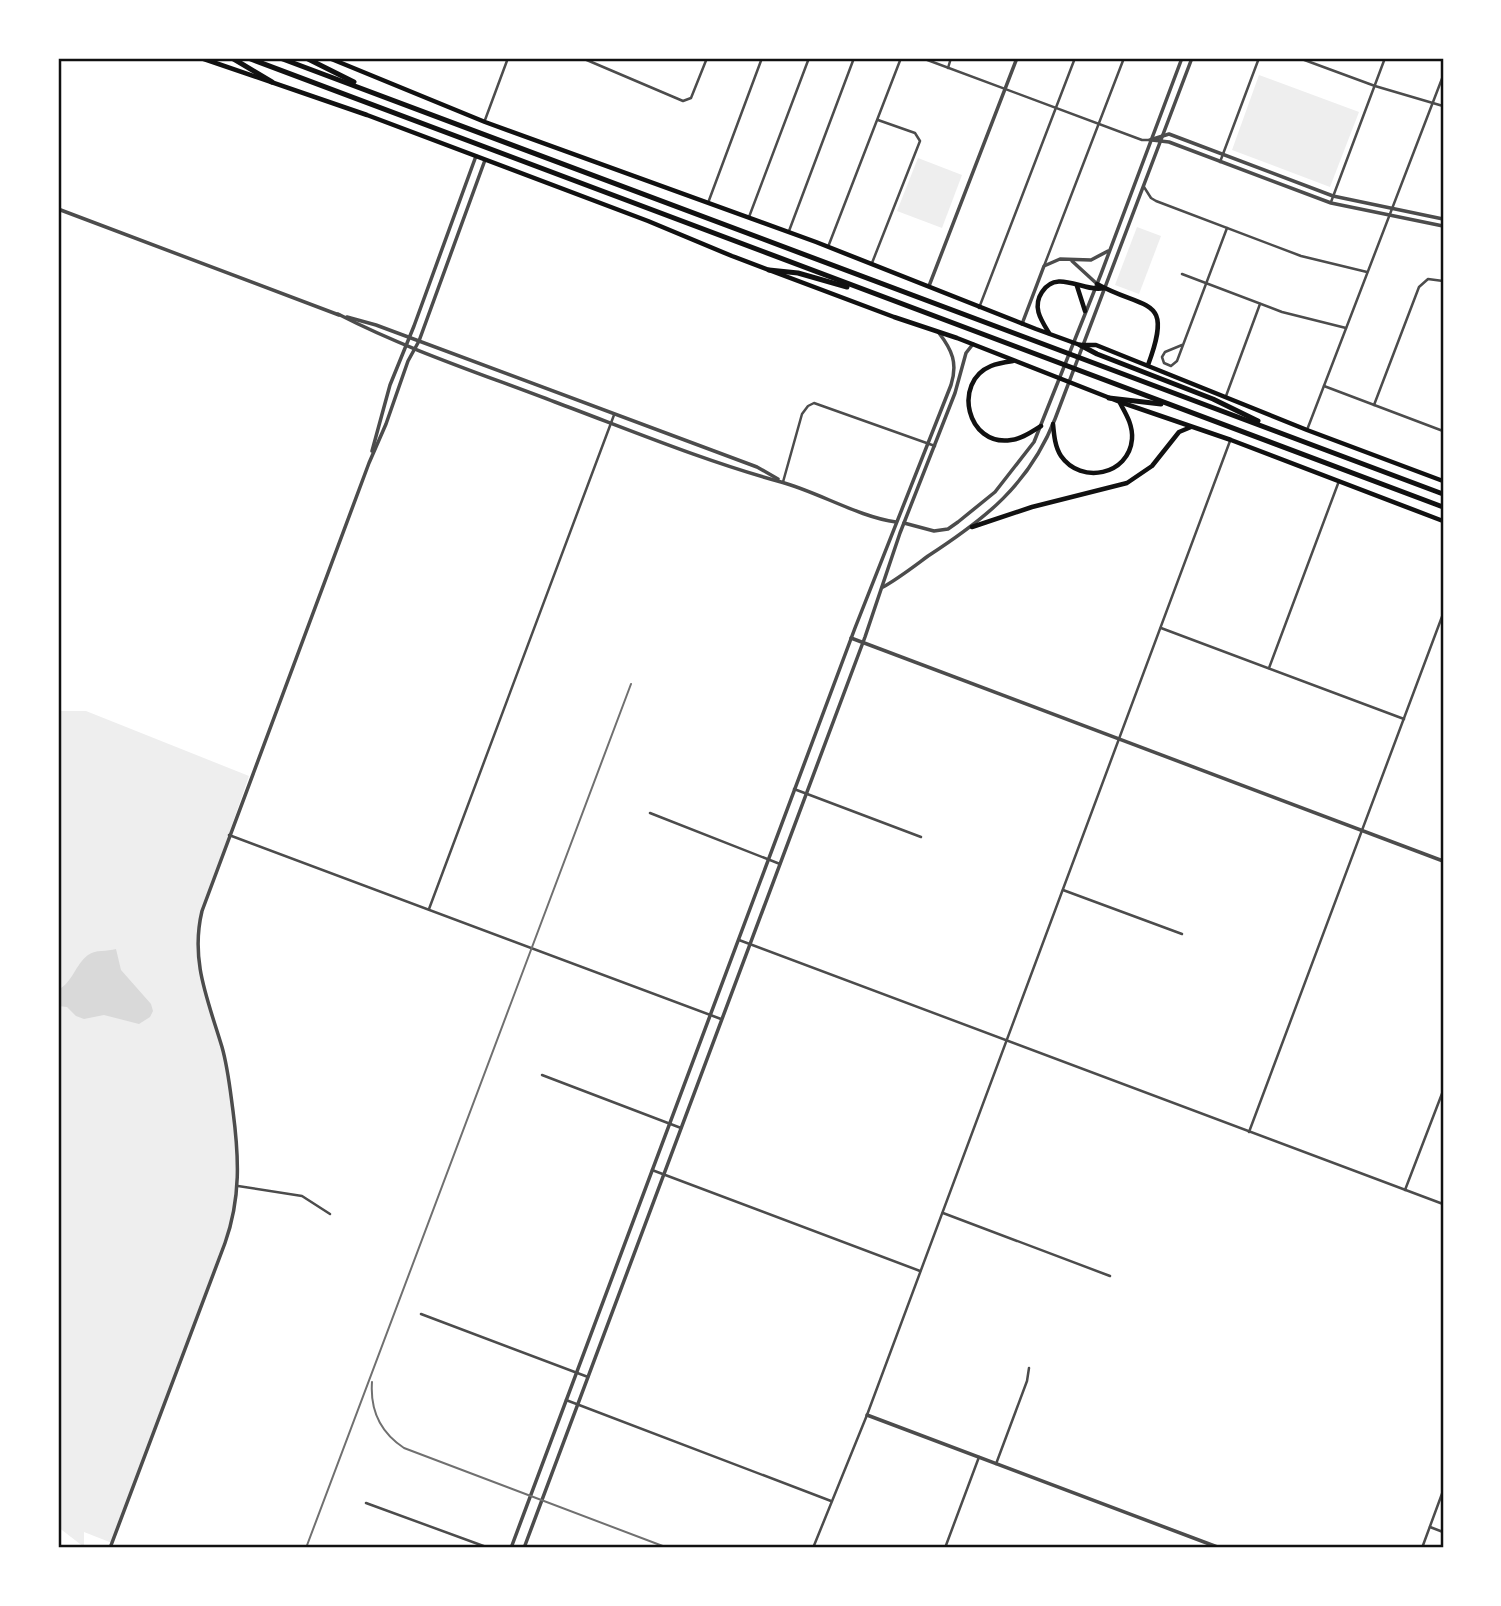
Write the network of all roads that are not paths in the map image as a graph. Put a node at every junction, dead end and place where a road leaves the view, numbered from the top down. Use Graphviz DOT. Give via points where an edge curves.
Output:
graph roads {
  1 [pos="201,58"];
  2 [pos="232,58"];
  3 [pos="248,58"];
  4 [pos="280,58"];
  5 [pos="306,58"];
  6 [pos="329,58"];
  7 [pos="508,58"];
  8 [pos="582,58"];
  9 [pos="707,58"];
  10 [pos="762,58"];
  11 [pos="809,58"];
  12 [pos="854,58"];
  13 [pos="901,58"];
  14 [pos="922,58"];
  15 [pos="951,58"];
  16 [pos="1017,58"];
  17 [pos="1075,58"];
  18 [pos="1124,58"];
  19 [pos="1182,58"];
  20 [pos="1192,58"];
  21 [pos="1259,58"];
  22 [pos="1299,58"];
  23 [pos="1322,58"];
  24 [pos="1385,58"];
  25 [pos="1319,65"];
  26 [pos="948,68"];
  27 [pos="1443,76"];
  28 [pos="272,82"];
  29 [pos="1375,86"];
  30 [pos="1005,89"];
  31 [pos="379,95"];
  32 [pos="1432,103"];
  33 [pos="1443,106"];
  34 [pos="1055,109"];
  35 [pos="878,120"];
  36 [pos="485,121"];
  37 [pos="1099,124"];
  38 [pos="1162,138"];
  39 [pos="1150,140"];
  40 [pos="1223,155"];
  41 [pos="476,156"];
  42 [pos="485,160"];
  43 [pos="1220,162"];
  44 [pos="1143,187"];
  45 [pos="1333,196"];
  46 [pos="708,203"];
  47 [pos="1331,203"];
  48 [pos="58,209"];
  49 [pos="1391,209"];
  50 [pos="1388,216"];
  51 [pos="749,217"];
  52 [pos="1443,219"];
  53 [pos="1443,226"];
  54 [pos="1227,228"];
  55 [pos="789,232"];
  56 [pos="828,247"];
  57 [pos="1108,251"];
  58 [pos="1072,261"];
  59 [pos="872,263"];
  60 [pos="1044,266"];
  61 [pos="769,270"];
  62 [pos="1367,272"];
  63 [pos="1182,274"];
  64 [pos="1443,281"];
  65 [pos="1206,282"];
  66 [pos="1097,284"];
  67 [pos="1077,285"];
  68 [pos="929,288"];
  69 [pos="1105,288"];
  70 [pos="868,291"];
  71 [pos="1094,291"];
  72 [pos="1261,304"];
  73 [pos="979,307"];
  74 [pos="1085,311"];
  75 [pos="338,314"];
  76 [pos="1022,324"];
  77 [pos="1346,328"];
  78 [pos="939,333"];
  79 [pos="1049,334"];
  80 [pos="410,338"];
  81 [pos="419,341"];
  82 [pos="973,344"];
  83 [pos="406,345"];
  84 [pos="1080,345"];
  85 [pos="1182,345"];
  86 [pos="414,349"];
  87 [pos="1014,361"];
  88 [pos="1148,365"];
  89 [pos="1324,386"];
  90 [pos="1226,396"];
  91 [pos="1109,397"];
  92 [pos="1120,402"];
  93 [pos="1374,405"];
  94 [pos="1178,408"];
  95 [pos="615,413"];
  96 [pos="611,423"];
  97 [pos="1053,424"];
  98 [pos="1041,426"];
  99 [pos="1193,427"];
  100 [pos="1307,430"];
  101 [pos="1443,431"];
  102 [pos="1283,433"];
  103 [pos="1231,440"];
  104 [pos="929,444"];
  105 [pos="935,446"];
  106 [pos="369,463"];
  107 [pos="1339,481"];
  108 [pos="1443,481"];
  109 [pos="783,482"];
  110 [pos="1443,494"];
  111 [pos="1443,507"];
  112 [pos="1443,521"];
  113 [pos="897,522"];
  114 [pos="904,523"];
  115 [pos="972,527"];
  116 [pos="883,587"];
  117 [pos="1443,614"];
  118 [pos="1161,628"];
  119 [pos="851,638"];
  120 [pos="863,643"];
  121 [pos="1269,668"];
  122 [pos="1404,719"];
  123 [pos="820,721"];
  124 [pos="832,726"];
  125 [pos="1119,739"];
  126 [pos="794,789"];
  127 [pos="806,794"];
  128 [pos="650,813"];
  129 [pos="1362,830"];
  130 [pos="229,835"];
  131 [pos="921,837"];
  132 [pos="768,859"];
  133 [pos="1443,860"];
  134 [pos="780,864"];
  135 [pos="1063,890"];
  136 [pos="429,909"];
  137 [pos="1182,934"];
  138 [pos="738,940"];
  139 [pos="750,945"];
  140 [pos="710,1015"];
  141 [pos="722,1019"];
  142 [pos="1007,1041"];
  143 [pos="542,1075"];
  144 [pos="1443,1091"];
  145 [pos="670,1124"];
  146 [pos="681,1128"];
  147 [pos="1249,1132"];
  148 [pos="652,1170"];
  149 [pos="663,1175"];
  150 [pos="238,1186"];
  151 [pos="1405,1190"];
  152 [pos="1443,1204"];
  153 [pos="943,1212"];
  154 [pos="330,1214"];
  155 [pos="920,1271"];
  156 [pos="1110,1276"];
  157 [pos="421,1314"];
  158 [pos="1029,1368"];
  159 [pos="576,1373"];
  160 [pos="588,1377"];
  161 [pos="566,1400"];
  162 [pos="578,1405"];
  163 [pos="867,1415"];
  164 [pos="979,1457"];
  165 [pos="996,1464"];
  166 [pos="1443,1491"];
  167 [pos="831,1501"];
  168 [pos="366,1503"];
  169 [pos="1430,1527"];
  170 [pos="1443,1532"];
  171 [pos="110,1548"];
  172 [pos="489,1548"];
  173 [pos="511,1548"];
  174 [pos="524,1548"];
  175 [pos="813,1548"];
  176 [pos="945,1548"];
  177 [pos="1220,1548"];
  178 [pos="1422,1548"];
  1 -- 28 [label="main road"];
  2 -- 28 [label="highway"];
  3 -- 70 [label="highway"];
  4 -- 31 [label="highway"];
  5 -- 31 [label="highway"];
  6 -- 36 [label="main road"];
  7 -- 36 [label="street"];
  8 -- 9 [label="street" via="684,101 691,98"];
  10 -- 46 [label="street"];
  11 -- 51 [label="street"];
  12 -- 55 [label="street"];
  13 -- 35 [label="street"];
  14 -- 26 [label="street"];
  15 -- 26 [label="street"];
  16 -- 30 [label="street"];
  17 -- 34 [label="street"];
  18 -- 37 [label="street"];
  19 -- 39 [label="street"];
  20 -- 38 [label="street"];
  21 -- 40 [label="street"];
  22 -- 25 [label="street"];
  23 -- 25 [label="street"];
  24 -- 29 [label="street"];
  25 -- 29 [label="street"];
  26 -- 30 [label="street"];
  27 -- 32 [label="street"];
  28 -- 41 [label="main road"];
  29 -- 32 [label="street"];
  29 -- 45 [label="street"];
  30 -- 34 [label="street"];
  30 -- 68 [label="street"];
  31 -- 102 [label="highway"];
  32 -- 33 [label="street"];
  32 -- 49 [label="street"];
  34 -- 37 [label="street"];
  34 -- 73 [label="street"];
  35 -- 56 [label="street"];
  35 -- 59 [label="street" via="915,133 920,141"];
  36 -- 46 [label="main road"];
  37 -- 39 [label="street"];
  37 -- 60 [label="street"];
  38 -- 39 [label="street"];
  38 -- 40 [label="street" via="1171,135"];
  38 -- 43 [label="street"];
  38 -- 44 [label="street"];
  39 -- 57 [label="street"];
  40 -- 43 [label="street"];
  40 -- 45 [label="street"];
  41 -- 42 [label="main road"];
  41 -- 80 [label="street"];
  42 -- 61 [label="main road"];
  42 -- 81 [label="street"];
  43 -- 47 [label="street"];
  44 -- 54 [label="street" via="1154,200"];
  44 -- 69 [label="street"];
  45 -- 47 [label="street"];
  45 -- 49 [label="street"];
  46 -- 51 [label="main road"];
  47 -- 50 [label="street"];
  48 -- 75 [label="street"];
  49 -- 50 [label="street"];
  49 -- 52 [label="street"];
  50 -- 53 [label="street"];
  50 -- 62 [label="street"];
  51 -- 55 [label="main road"];
  54 -- 62 [label="street" via="1301,256"];
  54 -- 65 [label="street"];
  55 -- 56 [label="main road"];
  56 -- 59 [label="main road"];
  57 -- 58 [label="street" via="1091,260"];
  57 -- 66 [label="street"];
  58 -- 60 [label="street" via="1060,259"];
  58 -- 66 [label="street"];
  59 -- 68 [label="main road"];
  60 -- 76 [label="street"];
  61 -- 70 [label="highway"];
  61 -- 78 [label="main road"];
  62 -- 77 [label="street"];
  63 -- 65 [label="street"];
  64 -- 93 [label="street" via="1428,279 1419,287"];
  65 -- 72 [label="street"];
  65 -- 85 [label="street"];
  66 -- 69 [label="main road"];
  66 -- 71 [label="street"];
  67 -- 71 [label="main road"];
  67 -- 74 [label="main road"];
  67 -- 79 [label="main road" via="1056,281 1040,294 1038,311"];
  68 -- 73 [label="main road"];
  69 -- 71 [label="main road"];
  69 -- 88 [label="main road" via="1147,305 1156,315 1159,331"];
  69 -- 97 [label="street"];
  70 -- 94 [label="highway"];
  71 -- 74 [label="street"];
  72 -- 77 [label="street"];
  72 -- 90 [label="street"];
  73 -- 76 [label="main road"];
  74 -- 98 [label="street"];
  75 -- 80 [label="street"];
  75 -- 83 [label="street"];
  76 -- 79 [label="main road"];
  77 -- 89 [label="street"];
  78 -- 82 [label="main road"];
  78 -- 104 [label="street" via="952,353 955,370"];
  79 -- 84 [label="main road"];
  80 -- 81 [label="street"];
  80 -- 83 [label="street"];
  81 -- 86 [label="street"];
  81 -- 95 [label="street"];
  82 -- 87 [label="main road"];
  82 -- 105 [label="street"];
  83 -- 86 [label="street"];
  83 -- 106 [label="street"];
  84 -- 88 [label="main road" via="1096,345"];
  84 -- 102 [label="highway"];
  85 -- 85 [label="street" via="1165,352 1164,363 1174,364"];
  86 -- 96 [label="street"];
  86 -- 106 [label="street"];
  87 -- 91 [label="main road"];
  87 -- 98 [label="main road" via="991,366 975,379 967,400 972,420 983,433 1000,440 1017,439"];
  88 -- 90 [label="main road"];
  89 -- 93 [label="street"];
  89 -- 100 [label="street"];
  90 -- 100 [label="main road"];
  91 -- 92 [label="main road"];
  91 -- 94 [label="highway"];
  92 -- 97 [label="main road" via="1131,426 1131,444 1123,461 1105,472 1085,473 1065,461 1057,450"];
  92 -- 99 [label="main road"];
  93 -- 101 [label="street"];
  94 -- 111 [label="highway"];
  95 -- 96 [label="street"];
  95 -- 109 [label="street" via="757,467"];
  96 -- 109 [label="street"];
  96 -- 136 [label="street"];
  97 -- 115 [label="street" via="1016,485"];
  98 -- 114 [label="street" via="1012,473 965,518 939,531"];
  99 -- 103 [label="main road"];
  99 -- 115 [label="main road" via="1179,432 1152,466 1127,483"];
  100 -- 108 [label="main road"];
  102 -- 110 [label="highway"];
  103 -- 107 [label="main road"];
  103 -- 118 [label="street"];
  104 -- 105 [label="street"];
  104 -- 109 [label="street" via="814,403 803,414"];
  104 -- 113 [label="street"];
  105 -- 114 [label="street"];
  106 -- 130 [label="street"];
  107 -- 112 [label="main road"];
  107 -- 121 [label="street"];
  109 -- 113 [label="street"];
  113 -- 114 [label="street"];
  113 -- 119 [label="street"];
  114 -- 116 [label="street"];
  115 -- 116 [label="street"];
  116 -- 120 [label="street"];
  117 -- 122 [label="street"];
  118 -- 121 [label="street"];
  118 -- 125 [label="street"];
  119 -- 120 [label="street"];
  119 -- 123 [label="street"];
  120 -- 124 [label="street"];
  120 -- 125 [label="street"];
  121 -- 122 [label="street"];
  122 -- 129 [label="street"];
  123 -- 124 [label="street"];
  123 -- 126 [label="street"];
  124 -- 127 [label="street"];
  125 -- 129 [label="street"];
  125 -- 135 [label="street"];
  126 -- 127 [label="street"];
  126 -- 132 [label="street"];
  127 -- 131 [label="street"];
  127 -- 134 [label="street"];
  128 -- 132 [label="street"];
  129 -- 133 [label="street"];
  129 -- 147 [label="street"];
  130 -- 136 [label="street"];
  130 -- 150 [label="street" via="200,919 199,962 226,1065 239,1157"];
  132 -- 134 [label="street"];
  132 -- 138 [label="street"];
  134 -- 139 [label="street"];
  135 -- 137 [label="street"];
  135 -- 142 [label="street"];
  136 -- 140 [label="street"];
  138 -- 139 [label="street"];
  138 -- 140 [label="street"];
  139 -- 141 [label="street"];
  139 -- 142 [label="street"];
  140 -- 141 [label="street"];
  140 -- 145 [label="street"];
  141 -- 146 [label="street"];
  142 -- 147 [label="street"];
  142 -- 153 [label="street"];
  143 -- 145 [label="street"];
  144 -- 151 [label="street"];
  145 -- 146 [label="street"];
  145 -- 148 [label="street"];
  146 -- 149 [label="street"];
  147 -- 151 [label="street"];
  148 -- 149 [label="street"];
  148 -- 159 [label="street"];
  149 -- 155 [label="street"];
  149 -- 160 [label="street"];
  150 -- 154 [label="street" via="302,1196"];
  150 -- 171 [label="street" via="230,1229"];
  151 -- 152 [label="street"];
  153 -- 155 [label="street"];
  153 -- 156 [label="street"];
  155 -- 163 [label="street"];
  157 -- 159 [label="street"];
  158 -- 165 [label="street"];
  159 -- 160 [label="street"];
  159 -- 161 [label="street"];
  160 -- 162 [label="street"];
  161 -- 162 [label="street"];
  161 -- 173 [label="street"];
  162 -- 167 [label="street"];
  162 -- 174 [label="street"];
  163 -- 164 [label="street"];
  163 -- 167 [label="street"];
  164 -- 165 [label="street"];
  164 -- 176 [label="street"];
  165 -- 177 [label="street"];
  166 -- 169 [label="street"];
  167 -- 175 [label="street"];
  168 -- 172 [label="street"];
  169 -- 170 [label="street"];
  169 -- 178 [label="street"];
}
